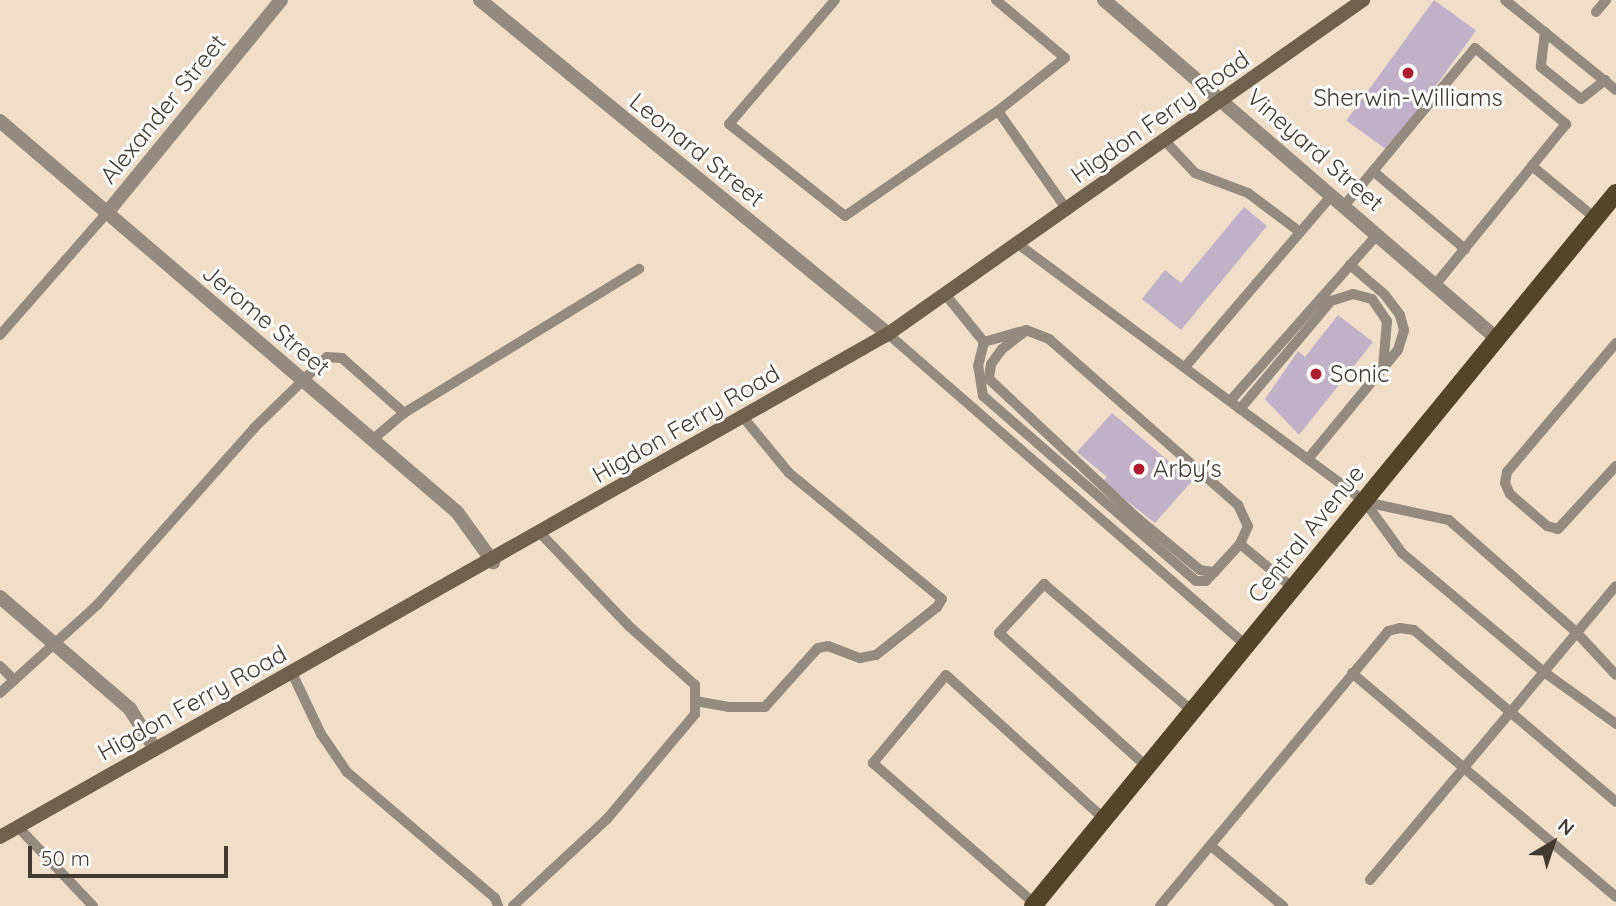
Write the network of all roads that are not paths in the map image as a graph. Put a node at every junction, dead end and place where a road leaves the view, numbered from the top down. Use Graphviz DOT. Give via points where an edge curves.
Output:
graph roads {
  1 [pos="281,0"];
  2 [pos="480,0"];
  3 [pos="835,0"];
  4 [pos="996,0"];
  5 [pos="1104,0"];
  6 [pos="1363,0"];
  7 [pos="1505,0"];
  8 [pos="1606,0"];
  9 [pos="1596,12"];
  10 [pos="1545,32"];
  11 [pos="1605,80"];
  12 [pos="1616,90"];
  13 [pos="1224,101"];
  14 [pos="998,111"];
  15 [pos="0,121"];
  16 [pos="1166,142"];
  17 [pos="1532,166"];
  18 [pos="1373,171"];
  19 [pos="1616,193"];
  20 [pos="1332,195"];
  21 [pos="1344,206"];
  22 [pos="1067,210"];
  23 [pos="106,214"];
  24 [pos="1595,218"];
  25 [pos="1300,232"];
  26 [pos="1377,235"];
  27 [pos="1018,244"];
  28 [pos="1465,249"];
  29 [pos="1350,265"];
  30 [pos="639,269"];
  31 [pos="1435,285"];
  32 [pos="945,294"];
  33 [pos="1026,330"];
  34 [pos="888,334"];
  35 [pos="0,335"];
  36 [pos="1495,337"];
  37 [pos="984,342"];
  38 [pos="1616,343"];
  39 [pos="1185,367"];
  40 [pos="1383,368"];
  41 [pos="303,381"];
  42 [pos="1230,401"];
  43 [pos="1240,409"];
  44 [pos="404,413"];
  45 [pos="743,417"];
  46 [pos="372,440"];
  47 [pos="1308,459"];
  48 [pos="1616,466"];
  49 [pos="1365,502"];
  50 [pos="541,534"];
  51 [pos="1240,544"];
  52 [pos="493,562"];
  53 [pos="1214,572"];
  54 [pos="1616,586"];
  55 [pos="1293,588"];
  56 [pos="0,598"];
  57 [pos="1577,633"];
  58 [pos="54,643"];
  59 [pos="1246,645"];
  60 [pos="0,666"];
  61 [pos="1544,672"];
  62 [pos="292,673"];
  63 [pos="1352,673"];
  64 [pos="1616,675"];
  65 [pos="14,680"];
  66 [pos="0,692"];
  67 [pos="695,701"];
  68 [pos="1192,711"];
  69 [pos="1511,713"];
  70 [pos="1616,724"];
  71 [pos="155,749"];
  72 [pos="1146,766"];
  73 [pos="1464,768"];
  74 [pos="1616,802"];
  75 [pos="1103,818"];
  76 [pos="18,827"];
  77 [pos="0,837"];
  78 [pos="1211,846"];
  79 [pos="1370,880"];
  80 [pos="1616,897"];
  81 [pos="1034,905"];
  82 [pos="93,906"];
  83 [pos="498,906"];
  84 [pos="513,906"];
  85 [pos="1160,906"];
  86 [pos="1283,906"];
  1 -- 23 [label="street, Alexander Street"];
  2 -- 34 [label="street, Leonard Street"];
  3 -- 14 [label="lane" via="729,124 845,216"];
  4 -- 14 [label="lane" via="1065,58"];
  5 -- 13 [label="street, Vineyard Street"];
  6 -- 13 [label="main road, Higdon Ferry Road"];
  7 -- 10 [label="lane"];
  8 -- 9 [label="lane"];
  10 -- 11 [label="lane"];
  10 -- 11 [label="lane" via="1541,67 1581,99"];
  11 -- 12 [label="lane"];
  13 -- 16 [label="main road, Higdon Ferry Road"];
  13 -- 20 [label="street, Vineyard Street"];
  14 -- 22 [label="lane"];
  15 -- 23 [label="street, Jerome Street"];
  16 -- 22 [label="main road, Higdon Ferry Road"];
  16 -- 25 [label="lane" via="1195,173 1248,193"];
  17 -- 18 [label="lane" via="1566,124 1475,48"];
  17 -- 24 [label="lane"];
  17 -- 28 [label="lane"];
  18 -- 21 [label="lane"];
  18 -- 28 [label="lane"];
  19 -- 24 [label="main road, Central Avenue"];
  20 -- 21 [label="street, Vineyard Street"];
  20 -- 25 [label="lane"];
  21 -- 26 [label="street, Vineyard Street"];
  22 -- 27 [label="main road, Higdon Ferry Road"];
  23 -- 35 [label="lane"];
  23 -- 41 [label="street, Jerome Street"];
  24 -- 36 [label="main road, Central Avenue"];
  25 -- 39 [label="lane"];
  26 -- 29 [label="lane"];
  26 -- 31 [label="street, Vineyard Street"];
  27 -- 32 [label="main road, Higdon Ferry Road"];
  27 -- 39 [label="lane"];
  28 -- 31 [label="lane"];
  29 -- 40 [label="lane" via="1384,294 1400,315 1404,330 1398,350"];
  29 -- 42 [label="lane"];
  30 -- 44 [label="lane"];
  31 -- 36 [label="street, Vineyard Street"];
  32 -- 34 [label="main road, Higdon Ferry Road"];
  32 -- 37 [label="lane"];
  33 -- 37 [label="lane"];
  33 -- 51 [label="lane" via="1049,340 1238,505 1248,526"];
  33 -- 53 [label="lane" via="1002,349 991,364 989,379 1136,517 1200,570"];
  34 -- 45 [label="main road, Higdon Ferry Road"];
  34 -- 59 [label="lane"];
  36 -- 49 [label="main road, Central Avenue"];
  37 -- 53 [label="lane" via="978,366 983,396 1196,581 1206,581"];
  38 -- 48 [label="lane" via="1507,472 1505,483 1510,494 1547,526 1558,529"];
  39 -- 42 [label="lane"];
  40 -- 43 [label="lane" via="1387,321 1372,299 1353,294 1331,301"];
  40 -- 47 [label="lane"];
  41 -- 44 [label="lane" via="327,357 342,358"];
  41 -- 46 [label="street, Jerome Street"];
  41 -- 58 [label="lane" via="254,428 98,604"];
  42 -- 43 [label="lane"];
  43 -- 47 [label="lane"];
  44 -- 46 [label="lane"];
  45 -- 50 [label="main road, Higdon Ferry Road"];
  45 -- 67 [label="lane" via="789,473 942,599 876,656 860,658 828,646 818,648 765,708 727,708"];
  46 -- 52 [label="street, Jerome Street" via="457,512"];
  47 -- 49 [label="lane"];
  49 -- 55 [label="main road, Central Avenue"];
  49 -- 57 [label="lane" via="1449,520"];
  49 -- 61 [label="lane" via="1402,553"];
  50 -- 52 [label="main road, Higdon Ferry Road"];
  50 -- 67 [label="lane" via="629,626 695,685"];
  51 -- 53 [label="lane"];
  51 -- 55 [label="lane"];
  52 -- 62 [label="main road, Higdon Ferry Road"];
  54 -- 57 [label="lane"];
  55 -- 59 [label="main road, Central Avenue"];
  56 -- 58 [label="street"];
  57 -- 61 [label="lane"];
  57 -- 64 [label="lane"];
  58 -- 65 [label="lane"];
  58 -- 71 [label="street" via="130,709"];
  59 -- 68 [label="main road, Central Avenue"];
  60 -- 65 [label="lane"];
  61 -- 69 [label="lane"];
  61 -- 70 [label="lane"];
  62 -- 71 [label="main road, Higdon Ferry Road"];
  62 -- 83 [label="lane" via="321,734 347,772 495,898"];
  63 -- 69 [label="lane" via="1388,631 1414,630"];
  63 -- 73 [label="lane"];
  63 -- 78 [label="lane"];
  65 -- 66 [label="lane"];
  67 -- 84 [label="lane" via="695,714 607,819"];
  68 -- 72 [label="main road, Central Avenue"];
  68 -- 72 [label="lane" via="1044,584 999,633"];
  69 -- 73 [label="lane"];
  69 -- 74 [label="lane"];
  71 -- 76 [label="main road, Higdon Ferry Road"];
  72 -- 75 [label="main road, Central Avenue"];
  73 -- 79 [label="lane"];
  73 -- 80 [label="lane"];
  75 -- 81 [label="main road, Central Avenue"];
  75 -- 81 [label="lane" via="946,675 873,763"];
  76 -- 77 [label="main road, Higdon Ferry Road"];
  76 -- 82 [label="lane"];
  78 -- 85 [label="lane"];
  78 -- 86 [label="lane"];
}
